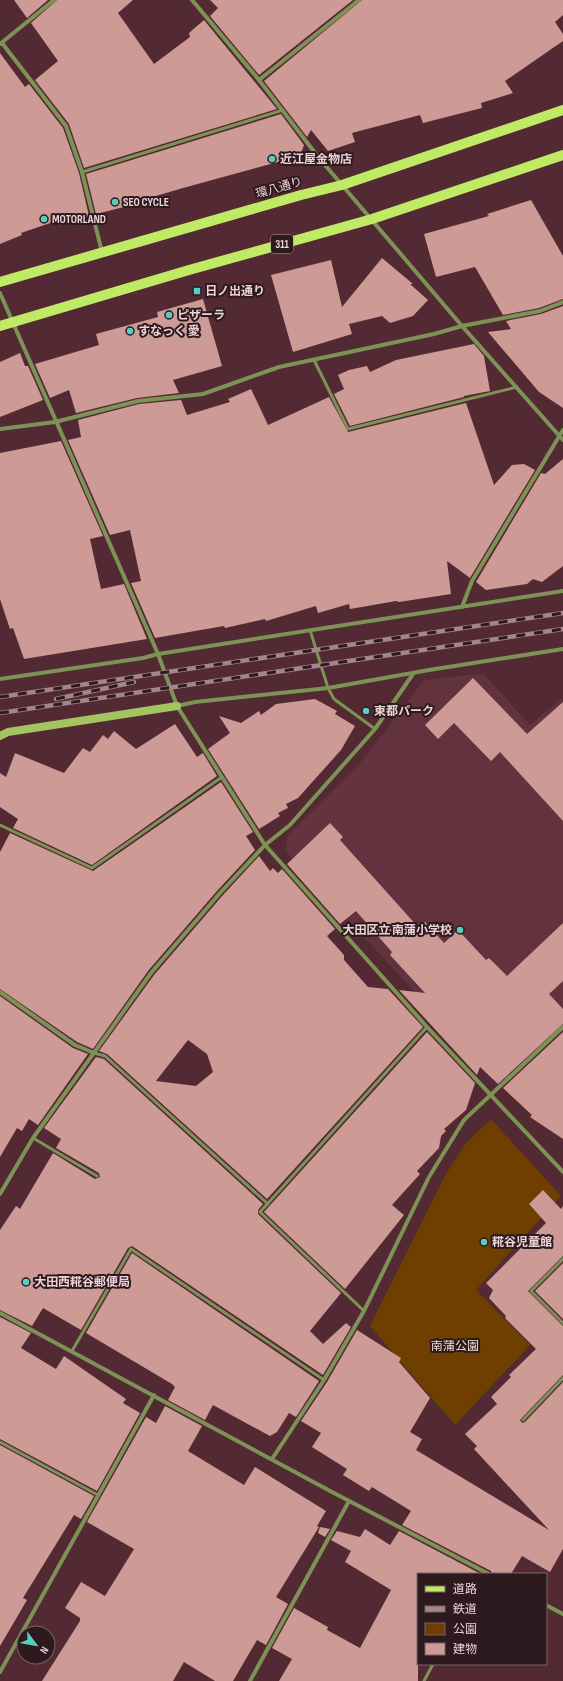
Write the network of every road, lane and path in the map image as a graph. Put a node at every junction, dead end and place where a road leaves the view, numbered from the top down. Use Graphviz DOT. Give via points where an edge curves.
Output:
graph roads {
  1 [pos="54,0"];
  2 [pos="192,0"];
  3 [pos="359,0"];
  4 [pos="1,44"];
  5 [pos="259,80"];
  6 [pos="283,110"];
  7 [pos="563,110"];
  8 [pos="563,156"];
  9 [pos="82,172"];
  10 [pos="342,185"];
  11 [pos="372,219"];
  12 [pos="102,253"];
  13 [pos="0,282"];
  14 [pos="0,293"];
  15 [pos="563,302"];
  16 [pos="12,322"];
  17 [pos="0,326"];
  18 [pos="462,326"];
  19 [pos="314,360"];
  20 [pos="517,387"];
  21 [pos="55,422"];
  22 [pos="0,429"];
  23 [pos="563,430"];
  24 [pos="559,436"];
  25 [pos="563,440"];
  26 [pos="563,591"];
  27 [pos="462,607"];
  28 [pos="310,629"];
  29 [pos="563,649"];
  30 [pos="158,654"];
  31 [pos="413,674"];
  32 [pos="0,679"];
  33 [pos="328,688"];
  34 [pos="177,706"];
  35 [pos="375,730"];
  36 [pos="3,733"];
  37 [pos="222,777"];
  38 [pos="0,825"];
  39 [pos="265,846"];
  40 [pos="0,992"];
  41 [pos="427,1027"];
  42 [pos="563,1027"];
  43 [pos="94,1053"];
  44 [pos="490,1096"];
  45 [pos="33,1138"];
  46 [pos="563,1172"];
  47 [pos="97,1176"];
  48 [pos="0,1194"];
  49 [pos="268,1204"];
  50 [pos="563,1260"];
  51 [pos="364,1311"];
  52 [pos="0,1313"];
  53 [pos="563,1323"];
  54 [pos="72,1351"];
  55 [pos="563,1378"];
  56 [pos="324,1380"];
  57 [pos="154,1396"];
  58 [pos="523,1420"];
  59 [pos="0,1442"];
  60 [pos="272,1459"];
  61 [pos="98,1495"];
  62 [pos="349,1501"];
  63 [pos="483,1573"];
  64 [pos="547,1606"];
  65 [pos="563,1614"];
  66 [pos="432,1665"];
  67 [pos="0,1672"];
  68 [pos="250,1681"];
  69 [pos="424,1681"];
  1 -- 4 [label="street"];
  2 -- 5 [label="street"];
  3 -- 5 [label="street"];
  4 -- 9 [label="street" via="66,126"];
  5 -- 6 [label="street"];
  6 -- 9 [label="lane"];
  6 -- 10 [label="street"];
  7 -- 10 [label="main road, 環八通り"];
  8 -- 11 [label="main road, 311"];
  9 -- 12 [label="street"];
  10 -- 11 [label="street"];
  10 -- 12 [label="main road, 環八通り"];
  11 -- 16 [label="main road, 311"];
  11 -- 18 [label="street"];
  12 -- 13 [label="main road, 環八通り"];
  14 -- 16 [label="street"];
  15 -- 18 [label="street" via="540,312"];
  16 -- 17 [label="main road, 311"];
  16 -- 21 [label="street"];
  18 -- 19 [label="street"];
  18 -- 20 [label="street"];
  19 -- 20 [label="lane" via="348,429"];
  19 -- 21 [label="street" via="279,367 203,394 138,401"];
  20 -- 24 [label="street"];
  21 -- 22 [label="street"];
  21 -- 30 [label="street"];
  23 -- 24 [label="street"];
  24 -- 25 [label="street"];
  24 -- 27 [label="street" via="472,581"];
  26 -- 27 [label="street"];
  27 -- 28 [label="street"];
  28 -- 30 [label="street"];
  28 -- 33 [label="lane"];
  29 -- 31 [label="street"];
  30 -- 32 [label="street"];
  30 -- 34 [label="street"];
  31 -- 33 [label="street"];
  31 -- 35 [label="street"];
  33 -- 34 [label="street"];
  33 -- 35 [label="lane" via="334,699"];
  34 -- 36 [label="street"];
  34 -- 37 [label="street"];
  35 -- 39 [label="street" via="290,825"];
  37 -- 38 [label="lane" via="92,868"];
  37 -- 39 [label="street"];
  39 -- 41 [label="street"];
  39 -- 43 [label="street" via="220,892 151,973"];
  40 -- 43 [label="street" via="75,1045"];
  41 -- 44 [label="street"];
  41 -- 49 [label="lane"];
  42 -- 44 [label="street"];
  43 -- 45 [label="street"];
  43 -- 49 [label="lane" via="106,1056"];
  44 -- 46 [label="street"];
  44 -- 51 [label="street" via="464,1120 429,1177"];
  45 -- 47 [label="lane"];
  45 -- 48 [label="street"];
  49 -- 51 [label="lane" via="260,1212"];
  50 -- 53 [label="lane" via="531,1291"];
  51 -- 56 [label="street"];
  52 -- 54 [label="street"];
  54 -- 56 [label="lane" via="131,1249"];
  54 -- 57 [label="street"];
  55 -- 58 [label="lane"];
  56 -- 60 [label="street"];
  57 -- 60 [label="street"];
  57 -- 61 [label="street"];
  59 -- 61 [label="lane"];
  60 -- 62 [label="street"];
  61 -- 67 [label="street"];
  62 -- 63 [label="street"];
  62 -- 68 [label="street"];
  64 -- 65 [label="street"];
  66 -- 69 [label="lane"];
}
